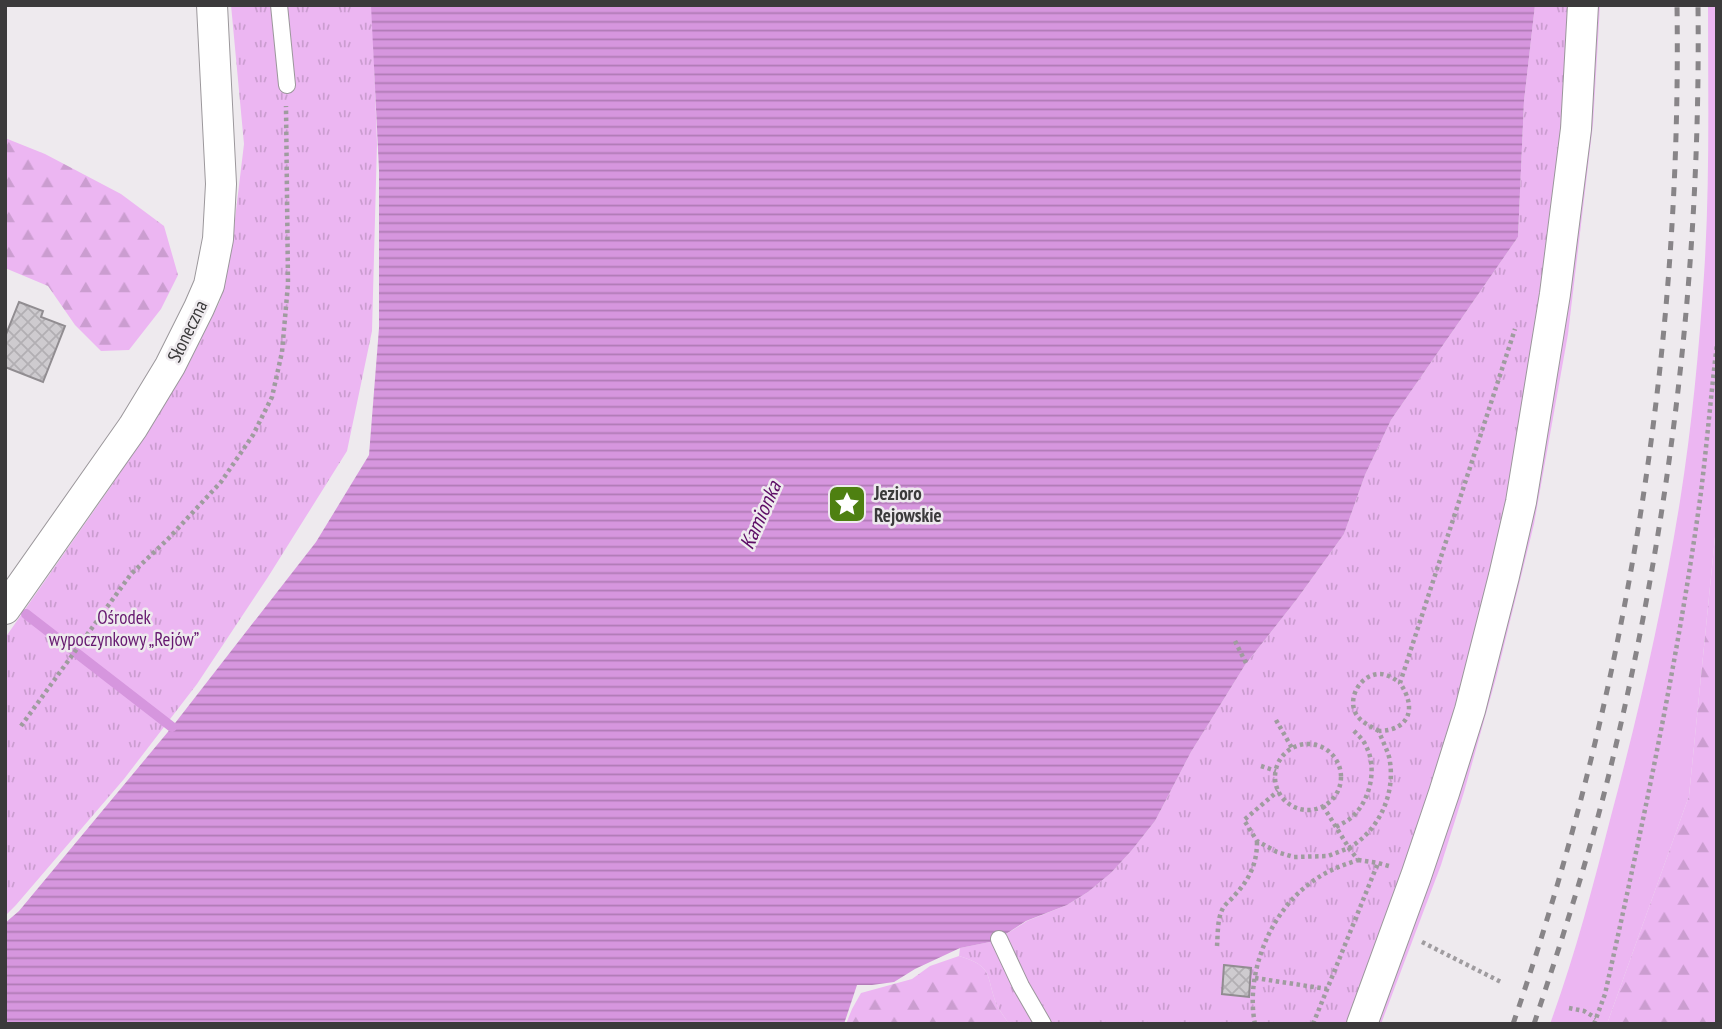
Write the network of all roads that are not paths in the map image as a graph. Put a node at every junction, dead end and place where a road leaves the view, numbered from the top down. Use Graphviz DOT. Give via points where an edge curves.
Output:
graph roads {
  1 [pos="212,5"];
  2 [pos="279,5"];
  3 [pos="1583,5"];
  4 [pos="286,85"];
  5 [pos="5,608"];
  6 [pos="999,939"];
  7 [pos="1043,1024"];
  8 [pos="1362,1024"];
  1 -- 5 [label="street, Słoneczna" via="221,184 218,239 209,285 170,366 133,427"];
  2 -- 4 [label="lane"];
  3 -- 8 [label="street" via="1576,129 1555,294 1504,576 1444,793"];
  6 -- 7 [label="lane"];
}
